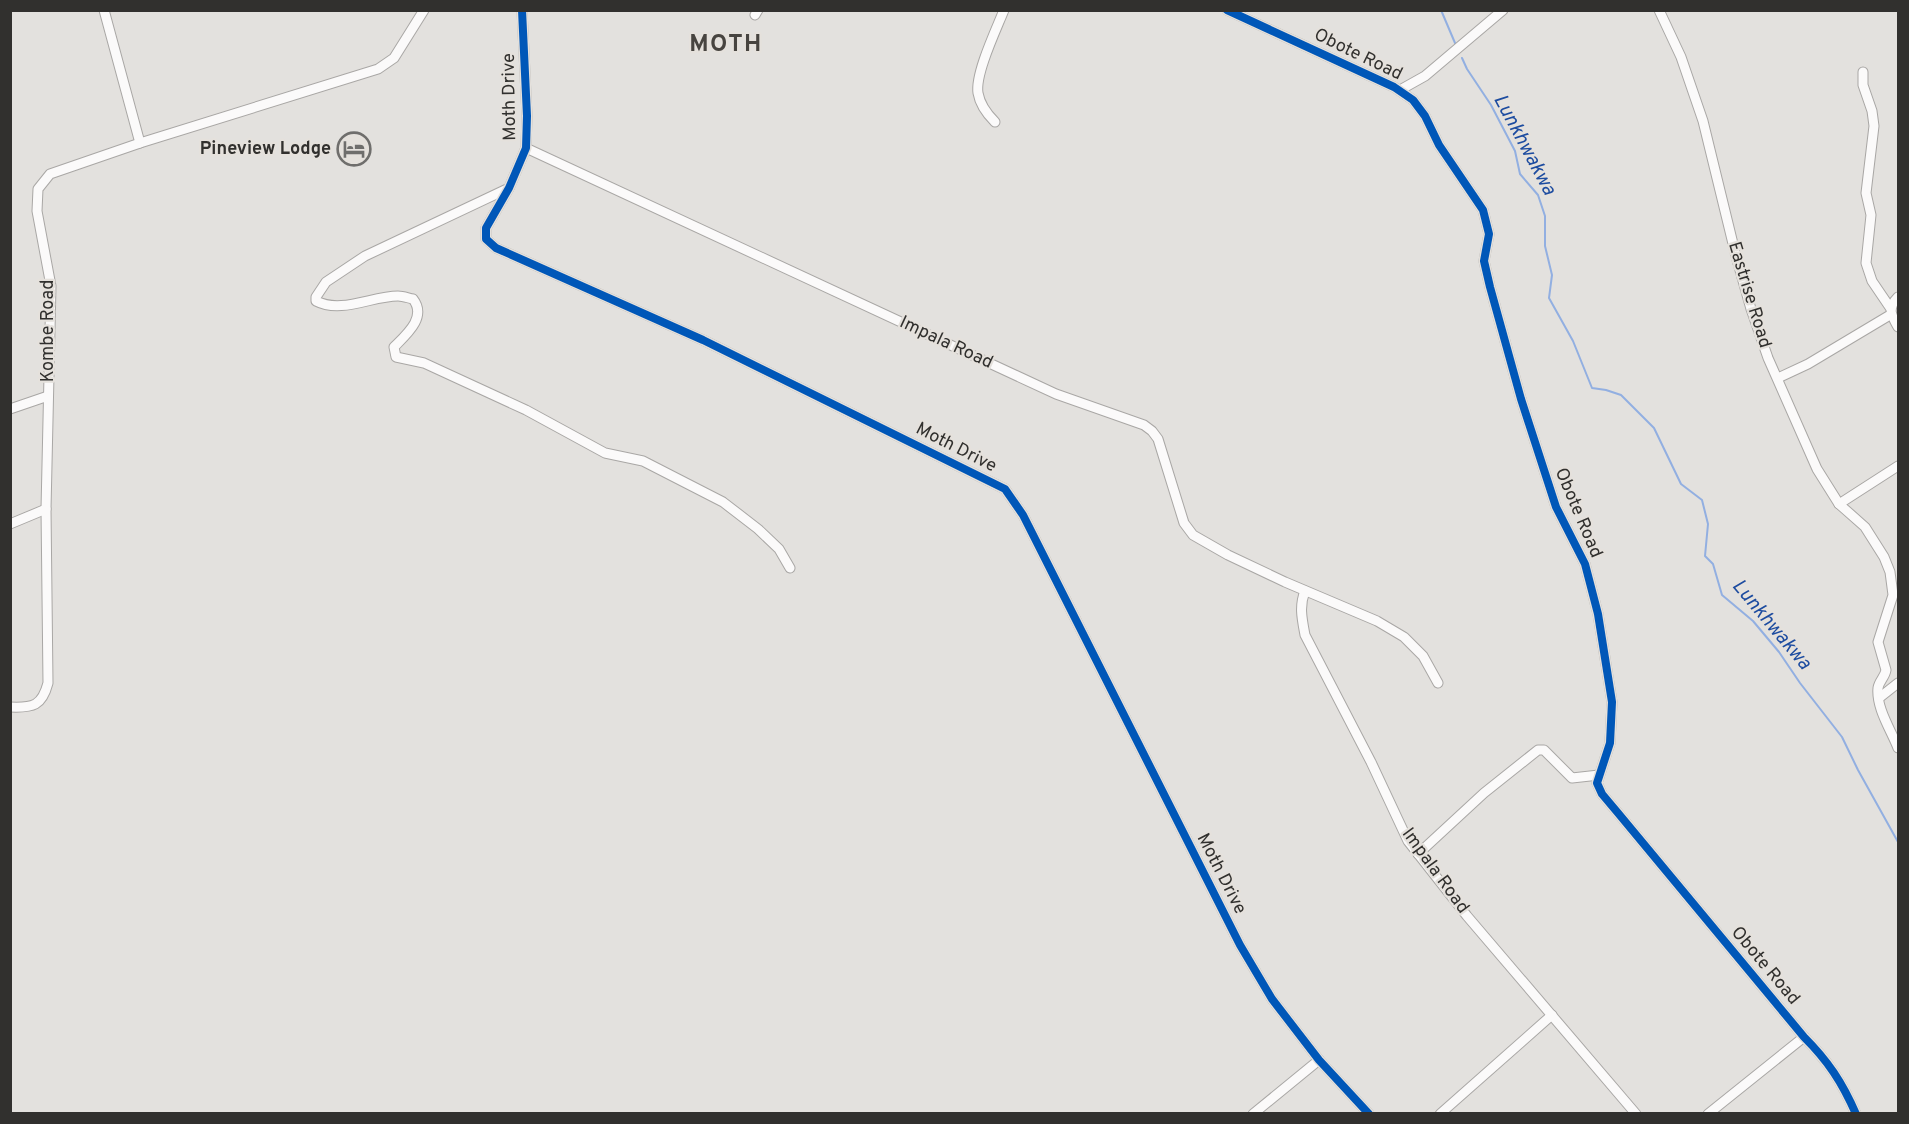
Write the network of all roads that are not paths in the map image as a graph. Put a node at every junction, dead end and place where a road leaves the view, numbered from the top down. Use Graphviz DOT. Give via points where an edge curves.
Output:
graph roads {
  1 [pos="104,10"];
  2 [pos="424,10"];
  3 [pos="522,10"];
  4 [pos="1004,10"];
  5 [pos="1227,10"];
  6 [pos="1503,10"];
  7 [pos="1659,10"];
  8 [pos="1863,72"];
  9 [pos="1400,90"];
  10 [pos="994,122"];
  11 [pos="140,143"];
  12 [pos="526,148"];
  13 [pos="509,188"];
  14 [pos="1899,297"];
  15 [pos="1891,312"];
  16 [pos="1899,327"];
  17 [pos="1778,378"];
  18 [pos="48,396"];
  19 [pos="10,409"];
  20 [pos="1899,466"];
  21 [pos="1839,504"];
  22 [pos="46,509"];
  23 [pos="10,524"];
  24 [pos="790,568"];
  25 [pos="1305,591"];
  26 [pos="1438,682"];
  27 [pos="1899,683"];
  28 [pos="1879,698"];
  29 [pos="10,707"];
  30 [pos="1899,748"];
  31 [pos="1599,776"];
  32 [pos="1418,854"];
  33 [pos="1552,1015"];
  34 [pos="1804,1037"];
  35 [pos="1319,1060"];
  36 [pos="1253,1113"];
  37 [pos="1369,1113"];
  38 [pos="1440,1113"];
  39 [pos="1636,1113"];
  40 [pos="1708,1113"];
  41 [pos="1856,1113"];
  1 -- 11 [label="street"];
  2 -- 11 [label="street, Kombe Road" via="394,58 378,69"];
  3 -- 12 [label="street, Moth Drive"];
  4 -- 10 [label="street" via="979,75 978,92"];
  5 -- 9 [label="street, Obote Road"];
  6 -- 9 [label="street" via="1425,76"];
  7 -- 17 [label="street, Eastrise Road" via="1681,57 1703,121 1751,309"];
  8 -- 15 [label="street" via="1874,126 1866,193 1871,215 1866,263"];
  9 -- 31 [label="street, Obote Road" via="1425,116 1483,210 1489,234 1485,261 1490,287 1521,399 1556,507 1585,564 1598,614 1612,702 1610,743"];
  11 -- 18 [label="street, Kombe Road" via="50,174 38,189 37,211 51,286"];
  12 -- 13 [label="street, Moth Drive"];
  12 -- 25 [label="street, Impala Road" via="1056,394 1144,425 1158,439 1188,530 1228,555"];
  13 -- 24 [label="street" via="364,256 326,282 316,301 325,306 399,296 413,299 418,306 418,319 394,347 396,357 424,363 526,410 605,453 643,461 723,502 779,549"];
  13 -- 35 [label="street, Moth Drive" via="486,228 489,243 496,248 703,340 1005,489 1023,515 1240,945 1272,999"];
  14 -- 15 [label="street"];
  15 -- 16 [label="street"];
  15 -- 17 [label="street" via="1808,364"];
  17 -- 21 [label="street, Eastrise Road" via="1817,469"];
  18 -- 19 [label="street"];
  18 -- 22 [label="street, Kombe Road"];
  20 -- 21 [label="street"];
  21 -- 28 [label="street, Eastrise Road" via="1865,527 1890,572 1893,595 1878,642 1886,670 1878,685"];
  22 -- 23 [label="street"];
  22 -- 29 [label="street, Kombe Road" via="48,683 37,704"];
  25 -- 26 [label="street, Impala Road" via="1377,621 1404,637 1423,656"];
  25 -- 32 [label="street, Impala Road" via="1301,608 1305,635"];
  27 -- 28 [label="street"];
  28 -- 30 [label="street"];
  31 -- 32 [label="street" via="1572,778 1549,753 1538,750"];
  31 -- 34 [label="street, Obote Road" via="1597,783 1602,794"];
  32 -- 33 [label="street, Impala Road"];
  33 -- 38 [label="street"];
  33 -- 39 [label="street, Impala Road"];
  34 -- 40 [label="street"];
  34 -- 41 [label="street, Obote Road" via="1840,1079"];
  35 -- 36 [label="street"];
  35 -- 37 [label="street, Moth Drive"];
}
